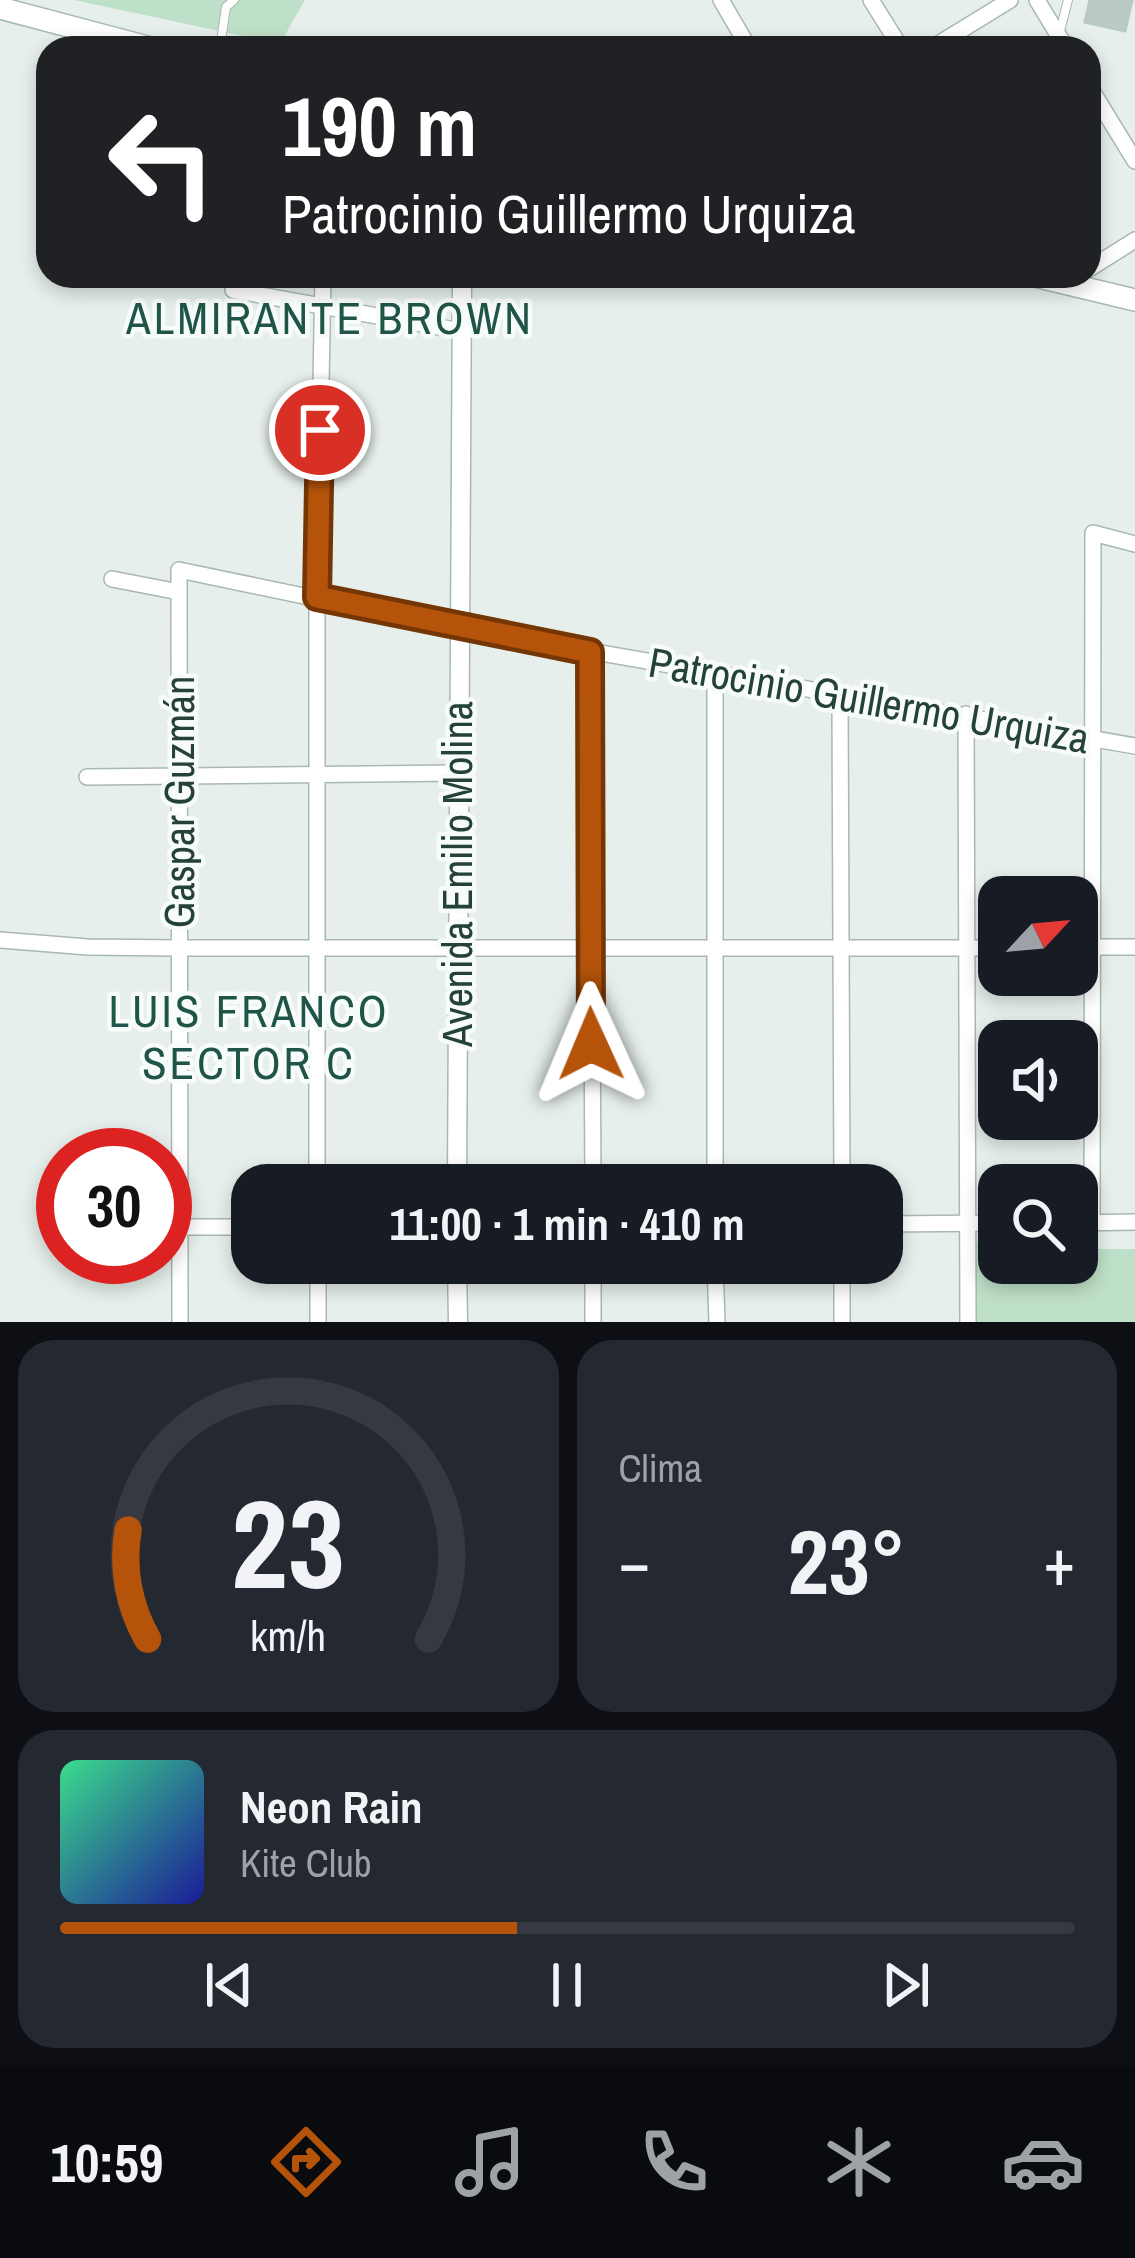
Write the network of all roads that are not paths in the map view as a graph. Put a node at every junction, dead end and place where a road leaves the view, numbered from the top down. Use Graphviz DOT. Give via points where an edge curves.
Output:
graph roads {
  1 [pos="234,0"];
  2 [pos="721,0"];
  3 [pos="872,0"];
  4 [pos="1010,0"];
  5 [pos="1037,0"];
  6 [pos="1068,0"];
  7 [pos="0,8"];
  8 [pos="106,36"];
  9 [pos="222,36"];
  10 [pos="742,36"];
  11 [pos="894,36"];
  12 [pos="952,36"];
  13 [pos="1059,36"];
  14 [pos="1064,36"];
  15 [pos="1101,106"];
  16 [pos="1135,161"];
  17 [pos="1135,240"];
  18 [pos="1101,261"];
  19 [pos="323,288"];
  20 [pos="462,288"];
  21 [pos="1097,288"];
  22 [pos="233,290"];
  23 [pos="1135,300"];
  24 [pos="323,306"];
  25 [pos="461,331"];
  26 [pos="1135,544"];
  27 [pos="179,570"];
  28 [pos="112,579"];
  29 [pos="179,592"];
  30 [pos="317,597"];
  31 [pos="457,628"];
  32 [pos="590,652"];
  33 [pos="715,674"];
  34 [pos="840,697"];
  35 [pos="966,714"];
  36 [pos="1094,739"];
  37 [pos="1135,746"];
  38 [pos="456,773"];
  39 [pos="317,775"];
  40 [pos="178,776"];
  41 [pos="87,777"];
  42 [pos="1088,876"];
  43 [pos="0,940"];
  44 [pos="1098,947"];
  45 [pos="1135,947"];
  46 [pos="178,948"];
  47 [pos="317,949"];
  48 [pos="716,949"];
  49 [pos="842,949"];
  50 [pos="967,949"];
  51 [pos="978,949"];
  52 [pos="457,950"];
  53 [pos="590,950"];
  54 [pos="1085,996"];
  55 [pos="178,1128"];
  56 [pos="317,1164"];
  57 [pos="457,1164"];
  58 [pos="592,1164"];
  59 [pos="715,1164"];
  60 [pos="842,1164"];
  61 [pos="1084,1164"];
  62 [pos="1098,1222"];
  63 [pos="1135,1222"];
  64 [pos="903,1223"];
  65 [pos="967,1223"];
  66 [pos="978,1223"];
  67 [pos="192,1227"];
  68 [pos="231,1227"];
  69 [pos="179,1284"];
  70 [pos="318,1284"];
  71 [pos="458,1284"];
  72 [pos="593,1284"];
  73 [pos="716,1284"];
  74 [pos="842,1284"];
  75 [pos="180,1322"];
  76 [pos="318,1322"];
  77 [pos="458,1322"];
  78 [pos="593,1322"];
  79 [pos="717,1322"];
  80 [pos="842,1322"];
  81 [pos="968,1322"];
  1 -- 9 [label="lane"];
  2 -- 10 [label="street"];
  3 -- 11 [label="street"];
  4 -- 12 [label="street"];
  5 -- 13 [label="street"];
  6 -- 14 [label="lane"];
  7 -- 8 [label="main road"];
  15 -- 16 [label="street"];
  17 -- 18 [label="street"];
  19 -- 24 [label="street"];
  20 -- 25 [label="street, Avenida Emilio Molina"];
  21 -- 23 [label="main road"];
  22 -- 24 [label="street"];
  24 -- 25 [label="street"];
  24 -- 30 [label="street"];
  25 -- 31 [label="street, Avenida Emilio Molina"];
  26 -- 36 [label="street" via="1093,533"];
  27 -- 29 [label="street, Gaspar Guzmán"];
  27 -- 30 [label="street, Patrocinio Guillermo Urquiza"];
  28 -- 29 [label="street"];
  29 -- 40 [label="street, Gaspar Guzmán"];
  30 -- 31 [label="street, Patrocinio Guillermo Urquiza"];
  30 -- 39 [label="street"];
  31 -- 32 [label="street, Patrocinio Guillermo Urquiza"];
  31 -- 38 [label="street, Avenida Emilio Molina"];
  32 -- 33 [label="street, Patrocinio Guillermo Urquiza"];
  32 -- 53 [label="street"];
  33 -- 34 [label="street, Patrocinio Guillermo Urquiza"];
  33 -- 48 [label="street"];
  34 -- 35 [label="street, Patrocinio Guillermo Urquiza"];
  34 -- 49 [label="street"];
  35 -- 36 [label="street, Patrocinio Guillermo Urquiza"];
  35 -- 50 [label="street"];
  36 -- 37 [label="street, Patrocinio Guillermo Urquiza"];
  36 -- 42 [label="street"];
  38 -- 39 [label="street"];
  38 -- 52 [label="street, Avenida Emilio Molina"];
  39 -- 40 [label="street"];
  39 -- 47 [label="street"];
  40 -- 41 [label="street"];
  40 -- 46 [label="street, Gaspar Guzmán"];
  43 -- 46 [label="street"];
  44 -- 45 [label="street"];
  46 -- 47 [label="street"];
  46 -- 55 [label="street, Gaspar Guzmán"];
  47 -- 52 [label="street"];
  47 -- 56 [label="street"];
  48 -- 49 [label="street"];
  48 -- 53 [label="street"];
  48 -- 59 [label="street"];
  49 -- 50 [label="street"];
  49 -- 60 [label="street"];
  50 -- 51 [label="street"];
  50 -- 65 [label="street"];
  52 -- 53 [label="street"];
  52 -- 57 [label="street, Avenida Emilio Molina"];
  53 -- 58 [label="street"];
  54 -- 61 [label="street"];
  62 -- 63 [label="street"];
  64 -- 65 [label="street"];
  65 -- 66 [label="street"];
  65 -- 81 [label="street"];
  67 -- 68 [label="street"];
  69 -- 75 [label="street, Gaspar Guzmán"];
  70 -- 76 [label="street"];
  71 -- 77 [label="street"];
  72 -- 78 [label="street"];
  73 -- 79 [label="street"];
  74 -- 80 [label="street"];
}
